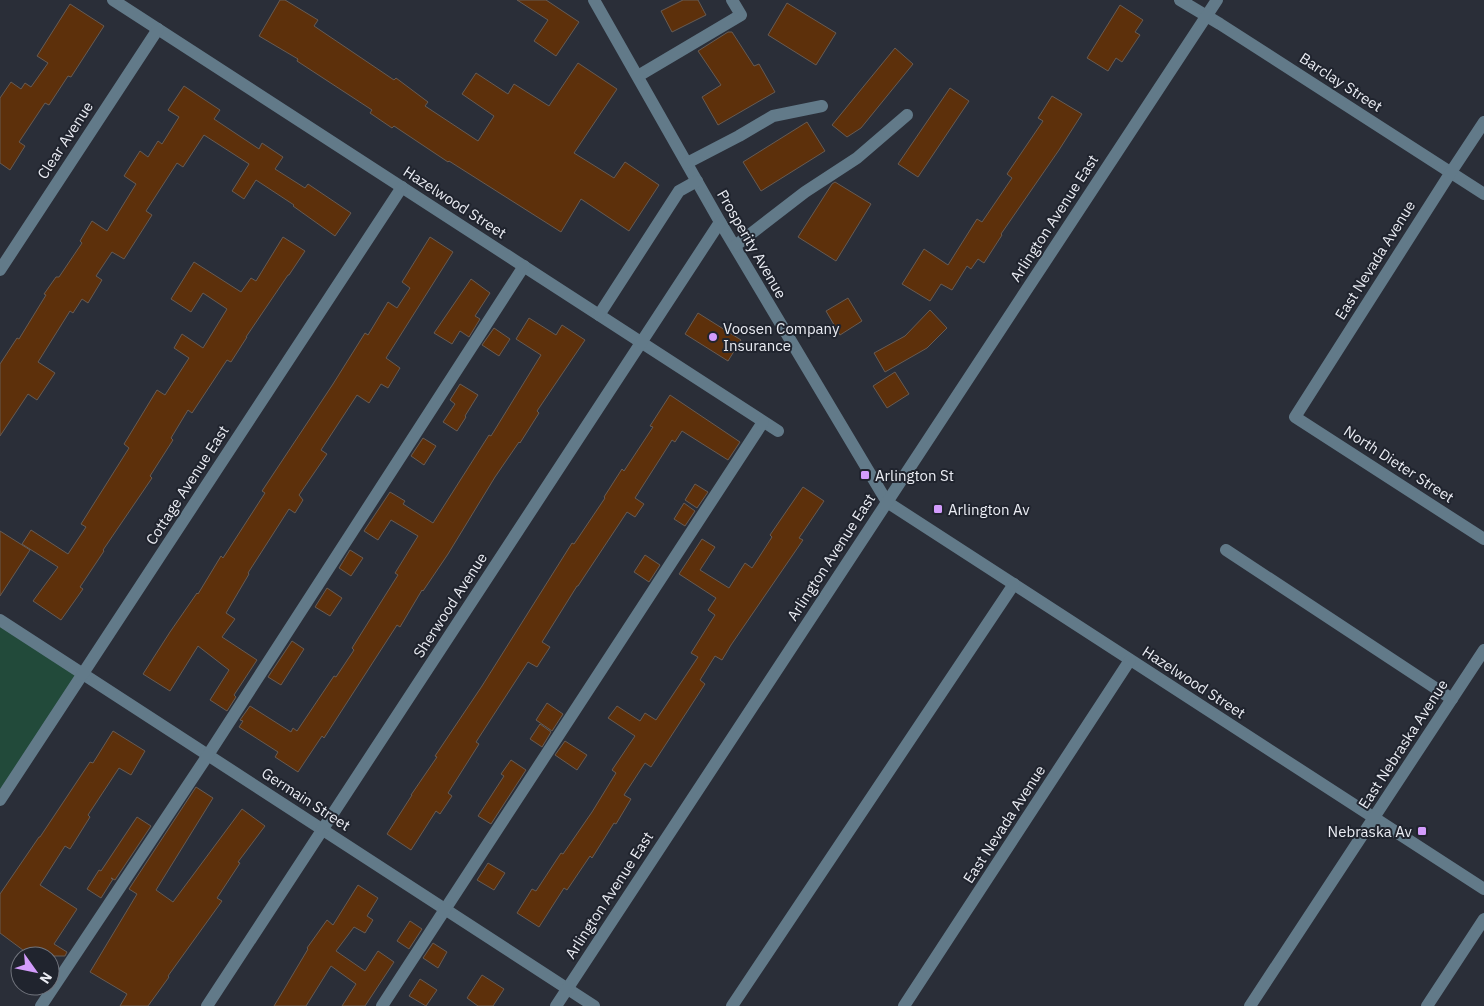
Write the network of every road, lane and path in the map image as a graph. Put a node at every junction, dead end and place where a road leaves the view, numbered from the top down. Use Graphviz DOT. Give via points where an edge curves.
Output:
graph roads {
  1 [pos="114,0"];
  2 [pos="594,0"];
  3 [pos="732,0"];
  4 [pos="1180,0"];
  5 [pos="1217,0"];
  6 [pos="1206,16"];
  7 [pos="158,29"];
  8 [pos="638,76"];
  9 [pos="822,106"];
  10 [pos="907,115"];
  11 [pos="1484,122"];
  12 [pos="687,164"];
  13 [pos="1451,172"];
  14 [pos="697,181"];
  15 [pos="402,187"];
  16 [pos="1484,194"];
  17 [pos="720,222"];
  18 [pos="734,246"];
  19 [pos="524,266"];
  20 [pos="0,270"];
  21 [pos="599,315"];
  22 [pos="642,343"];
  23 [pos="1295,417"];
  24 [pos="763,422"];
  25 [pos="778,431"];
  26 [pos="887,502"];
  27 [pos="1484,539"];
  28 [pos="1226,550"];
  29 [pos="1014,584"];
  30 [pos="0,620"];
  31 [pos="1484,650"];
  32 [pos="1130,660"];
  33 [pos="83,674"];
  34 [pos="1452,699"];
  35 [pos="208,755"];
  36 [pos="0,800"];
  37 [pos="1373,818"];
  38 [pos="323,830"];
  39 [pos="1484,889"];
  40 [pos="445,910"];
  41 [pos="1484,919"];
  42 [pos="567,988"];
  43 [pos="41,1006"];
  44 [pos="207,1006"];
  45 [pos="382,1006"];
  46 [pos="556,1006"];
  47 [pos="594,1006"];
  48 [pos="732,1006"];
  49 [pos="904,1006"];
  50 [pos="1250,1006"];
  51 [pos="1427,1006"];
  1 -- 7 [label="street, Hazelwood Street"];
  2 -- 8 [label="street, Prosperity Avenue"];
  3 -- 8 [label="street" via="741,15"];
  4 -- 6 [label="street, Barclay Street"];
  5 -- 6 [label="street, Arlington Avenue East"];
  6 -- 13 [label="street, Barclay Street"];
  6 -- 26 [label="street, Arlington Avenue East"];
  7 -- 15 [label="street, Hazelwood Street"];
  7 -- 20 [label="street, Clear Avenue"];
  8 -- 12 [label="street, Prosperity Avenue"];
  9 -- 12 [label="street" via="773,116"];
  10 -- 18 [label="street" via="857,158 805,192"];
  11 -- 13 [label="street, East Nevada Avenue"];
  12 -- 14 [label="street, Prosperity Avenue"];
  13 -- 16 [label="street, Barclay Street"];
  13 -- 23 [label="street, East Nevada Avenue"];
  14 -- 17 [label="street, Prosperity Avenue"];
  14 -- 21 [label="street" via="680,191"];
  15 -- 19 [label="street, Hazelwood Street"];
  15 -- 33 [label="street, Cottage Avenue East"];
  17 -- 18 [label="street, Prosperity Avenue"];
  17 -- 22 [label="street, Sherwood Avenue"];
  18 -- 26 [label="street, Prosperity Avenue"];
  19 -- 21 [label="street, Hazelwood Street"];
  19 -- 35 [label="street"];
  21 -- 22 [label="street, Hazelwood Street"];
  22 -- 24 [label="street, Hazelwood Street"];
  22 -- 38 [label="street, Sherwood Avenue"];
  23 -- 27 [label="street, North Dieter Street"];
  24 -- 25 [label="street, Hazelwood Street"];
  24 -- 40 [label="street"];
  26 -- 29 [label="street, Hazelwood Street"];
  26 -- 42 [label="street, Arlington Avenue East"];
  28 -- 34 [label="street"];
  29 -- 32 [label="street, Hazelwood Street"];
  29 -- 48 [label="street"];
  30 -- 33 [label="street, Germain Street"];
  31 -- 34 [label="street, East Nebraska Avenue"];
  32 -- 37 [label="street, Hazelwood Street"];
  32 -- 49 [label="street, East Nevada Avenue"];
  33 -- 35 [label="street, Germain Street"];
  33 -- 36 [label="street, Cottage Avenue East"];
  34 -- 37 [label="street, East Nebraska Avenue"];
  35 -- 38 [label="street, Germain Street"];
  35 -- 43 [label="street"];
  37 -- 39 [label="street, Hazelwood Street"];
  37 -- 50 [label="street, East Nebraska Avenue"];
  38 -- 40 [label="street, Germain Street"];
  38 -- 44 [label="street, Sherwood Avenue"];
  40 -- 42 [label="street, Germain Street"];
  40 -- 45 [label="street"];
  41 -- 51 [label="street"];
  42 -- 46 [label="street, Arlington Avenue East"];
  42 -- 47 [label="street, Germain Street"];
}
